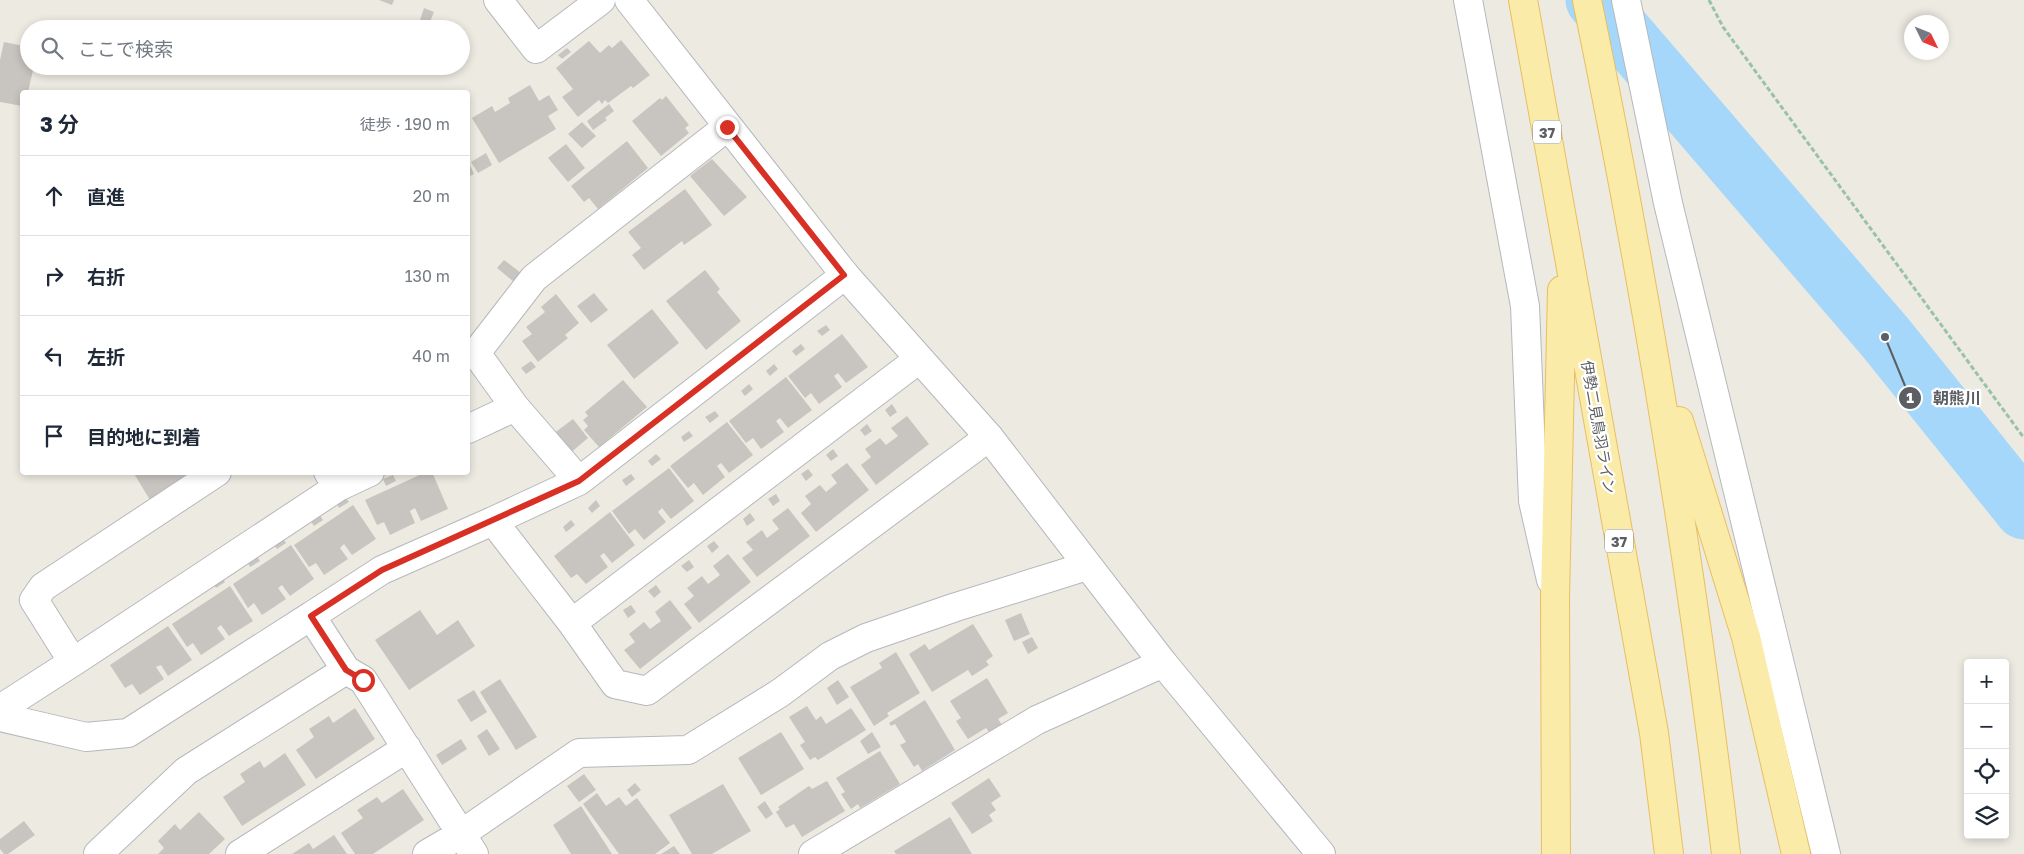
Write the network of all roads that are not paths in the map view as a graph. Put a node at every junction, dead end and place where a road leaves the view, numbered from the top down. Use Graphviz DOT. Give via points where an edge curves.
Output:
graph roads {
  1 [pos="498,0"];
  2 [pos="602,0"];
  3 [pos="629,0"];
  4 [pos="1468,0"];
  5 [pos="1523,0"];
  6 [pos="1587,0"];
  7 [pos="1626,0"];
  8 [pos="727,127"];
  9 [pos="1564,228"];
  10 [pos="844,275"];
  11 [pos="1651,331"];
  12 [pos="472,353"];
  13 [pos="919,358"];
  14 [pos="515,407"];
  15 [pos="470,428"];
  16 [pos="989,437"];
  17 [pos="212,475"];
  18 [pos="356,475"];
  19 [pos="333,480"];
  20 [pos="579,481"];
  21 [pos="493,521"];
  22 [pos="1087,566"];
  23 [pos="1555,598"];
  24 [pos="311,616"];
  25 [pos="572,623"];
  26 [pos="73,662"];
  27 [pos="1163,663"];
  28 [pos="346,670"];
  29 [pos="0,709"];
  30 [pos="0,717"];
  31 [pos="407,748"];
  32 [pos="467,844"];
  33 [pos="98,854"];
  34 [pos="240,854"];
  35 [pos="427,854"];
  36 [pos="813,854"];
  37 [pos="1321,854"];
  38 [pos="1556,854"];
  39 [pos="1669,854"];
  40 [pos="1726,854"];
  41 [pos="1796,854"];
  42 [pos="1826,854"];
  1 -- 2 [label="street" via="536,49"];
  3 -- 8 [label="street"];
  4 -- 23 [label="street" via="1525,306 1533,501"];
  5 -- 9 [label="main road, 伊勢二見鳥羽ライン / 37"];
  6 -- 11 [label="main road"];
  7 -- 42 [label="street" via="1668,202"];
  8 -- 10 [label="street"];
  8 -- 12 [label="street" via="534,278"];
  9 -- 23 [label="main road"];
  9 -- 39 [label="main road, 伊勢二見鳥羽ライン / 37" via="1654,733"];
  10 -- 13 [label="street"];
  10 -- 20 [label="street"];
  11 -- 40 [label="main road" via="1708,698"];
  11 -- 41 [label="main road" via="1746,637"];
  12 -- 14 [label="street"];
  13 -- 16 [label="street"];
  13 -- 25 [label="street"];
  14 -- 15 [label="street"];
  14 -- 20 [label="street"];
  16 -- 22 [label="street"];
  16 -- 25 [label="street" via="647,691 615,684"];
  17 -- 26 [label="street" via="43,588 34,600"];
  18 -- 19 [label="street"];
  19 -- 26 [label="street"];
  20 -- 21 [label="street"];
  21 -- 24 [label="street" via="382,570"];
  21 -- 25 [label="street"];
  22 -- 27 [label="street"];
  22 -- 32 [label="street" via="866,638 830,656 780,693 688,750 578,753"];
  23 -- 38 [label="main road"];
  24 -- 28 [label="street"];
  24 -- 30 [label="street" via="128,733 86,736"];
  26 -- 29 [label="street"];
  27 -- 36 [label="street" via="1037,720"];
  27 -- 37 [label="street"];
  28 -- 31 [label="street" via="363,680"];
  28 -- 33 [label="street" via="186,771"];
  31 -- 32 [label="street"];
  31 -- 34 [label="street"];
  32 -- 35 [label="street"];
}
